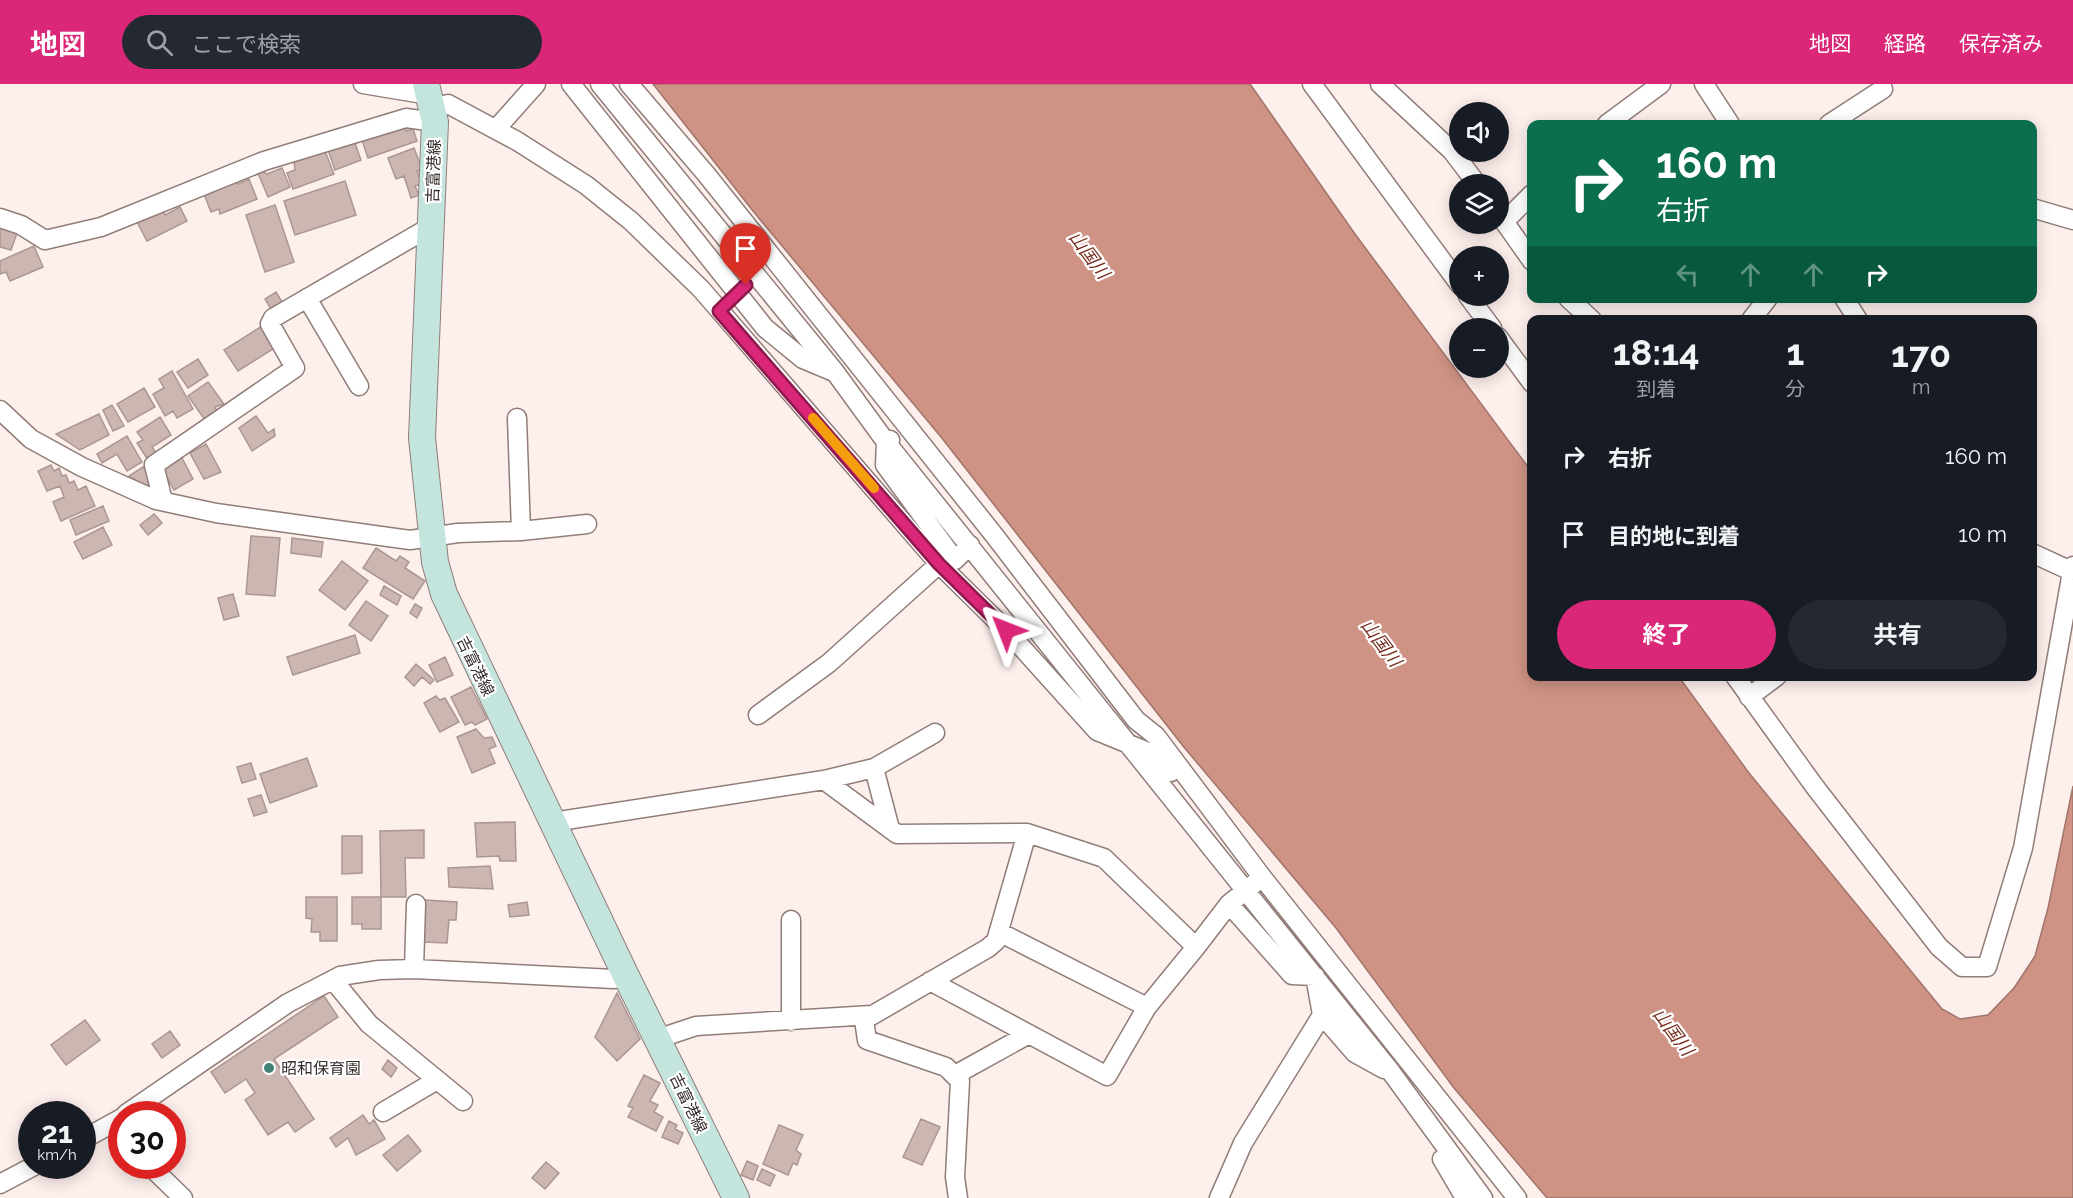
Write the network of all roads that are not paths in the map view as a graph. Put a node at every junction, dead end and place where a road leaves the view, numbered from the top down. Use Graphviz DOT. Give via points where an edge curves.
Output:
graph roads {
  1 [pos="363,84"];
  2 [pos="536,84"];
  3 [pos="571,84"];
  4 [pos="600,84"];
  5 [pos="629,84"];
  6 [pos="1312,84"];
  7 [pos="1380,84"];
  8 [pos="1661,84"];
  9 [pos="1704,84"];
  10 [pos="1883,89"];
  11 [pos="430,102"];
  12 [pos="1612,120"];
  13 [pos="1727,120"];
  14 [pos="1835,120"];
  15 [pos="661,124"];
  16 [pos="496,129"];
  17 [pos="644,139"];
  18 [pos="706,174"];
  19 [pos="1469,174"];
  20 [pos="674,178"];
  21 [pos="658,195"];
  22 [pos="1527,198"];
  23 [pos="2037,209"];
  24 [pos="1509,212"];
  25 [pos="0,218"];
  26 [pos="2073,220"];
  27 [pos="430,227"];
  28 [pos="1509,227"];
  29 [pos="1527,254"];
  30 [pos="1449,270"];
  31 [pos="756,276"];
  32 [pos="802,294"];
  33 [pos="736,295"];
  34 [pos="307,298"];
  35 [pos="1573,303"];
  36 [pos="1764,303"];
  37 [pos="1475,306"];
  38 [pos="719,311"];
  39 [pos="789,313"];
  40 [pos="1587,315"];
  41 [pos="1755,315"];
  42 [pos="1484,318"];
  43 [pos="1509,352"];
  44 [pos="835,372"];
  45 [pos="1527,376"];
  46 [pos="359,386"];
  47 [pos="0,410"];
  48 [pos="517,418"];
  49 [pos="912,435"];
  50 [pos="886,442"];
  51 [pos="162,501"];
  52 [pos="587,524"];
  53 [pos="521,531"];
  54 [pos="431,536"];
  55 [pos="983,542"];
  56 [pos="2037,556"];
  57 [pos="947,562"];
  58 [pos="2072,568"];
  59 [pos="1738,681"];
  60 [pos="1770,681"];
  61 [pos="1749,697"];
  62 [pos="758,715"];
  63 [pos="935,733"];
  64 [pos="1127,742"];
  65 [pos="874,768"];
  66 [pos="824,780"];
  67 [pos="553,822"];
  68 [pos="1224,825"];
  69 [pos="890,829"];
  70 [pos="1026,833"];
  71 [pos="1262,877"];
  72 [pos="1246,890"];
  73 [pos="416,904"];
  74 [pos="1228,904"];
  75 [pos="791,920"];
  76 [pos="999,932"];
  77 [pos="1196,947"];
  78 [pos="1332,962"];
  79 [pos="414,969"];
  80 [pos="625,974"];
  81 [pos="1315,976"];
  82 [pos="333,980"];
  83 [pos="930,981"];
  84 [pos="1147,1007"];
  85 [pos="871,1015"];
  86 [pos="1322,1015"];
  87 [pos="791,1021"];
  88 [pos="1029,1034"];
  89 [pos="657,1038"];
  90 [pos="1391,1072"];
  91 [pos="955,1075"];
  92 [pos="437,1080"];
  93 [pos="150,1101"];
  94 [pos="463,1101"];
  95 [pos="383,1112"];
  96 [pos="1437,1135"];
  97 [pos="18,1174"];
  98 [pos="163,1179"];
  99 [pos="0,1184"];
  100 [pos="183,1198"];
  101 [pos="736,1198"];
  102 [pos="958,1198"];
  103 [pos="1219,1198"];
  104 [pos="1465,1198"];
  105 [pos="1483,1198"];
  106 [pos="1517,1198"];
  1 -- 11 [label="street"];
  2 -- 16 [label="street"];
  3 -- 21 [label="street"];
  4 -- 17 [label="street"];
  5 -- 15 [label="street"];
  6 -- 30 [label="street"];
  7 -- 19 [label="street" via="1452,151"];
  8 -- 12 [label="street"];
  9 -- 13 [label="street"];
  10 -- 14 [label="street"];
  11 -- 16 [label="street" via="448,104"];
  11 -- 25 [label="street" via="406,118 264,161 101,227 45,240"];
  11 -- 27 [label="main road, 吉富港線"];
  15 -- 17 [label="street"];
  15 -- 18 [label="street"];
  16 -- 38 [label="street" via="586,185 665,253"];
  17 -- 20 [label="street"];
  18 -- 32 [label="street"];
  18 -- 39 [label="street" via="712,194 781,290"];
  20 -- 21 [label="street"];
  20 -- 31 [label="street"];
  21 -- 33 [label="street"];
  22 -- 24 [label="street"];
  23 -- 26 [label="street"];
  27 -- 34 [label="street"];
  27 -- 54 [label="main road, 吉富港線" via="422,438"];
  28 -- 29 [label="street"];
  31 -- 33 [label="street"];
  31 -- 39 [label="street"];
  32 -- 39 [label="street"];
  32 -- 49 [label="street"];
  33 -- 38 [label="street"];
  33 -- 44 [label="street" via="765,328 803,359"];
  34 -- 46 [label="street"];
  34 -- 51 [label="street" via="273,318 270,324 295,368 154,465"];
  35 -- 40 [label="street"];
  36 -- 41 [label="street"];
  37 -- 42 [label="street"];
  38 -- 57 [label="street"];
  39 -- 44 [label="street"];
  43 -- 45 [label="street"];
  44 -- 50 [label="street"];
  47 -- 51 [label="street" via="31,439 56,454"];
  48 -- 53 [label="street"];
  49 -- 50 [label="street"];
  49 -- 55 [label="street"];
  50 -- 55 [label="street"];
  50 -- 57 [label="street" via="885,465"];
  51 -- 54 [label="street" via="216,513 410,540"];
  52 -- 53 [label="street"];
  53 -- 54 [label="street"];
  54 -- 67 [label="main road, 吉富港線" via="444,594 456,625"];
  55 -- 57 [label="street"];
  55 -- 64 [label="street" via="991,570"];
  55 -- 68 [label="street" via="1136,720 1156,736"];
  56 -- 58 [label="street"];
  57 -- 62 [label="street" via="829,663"];
  57 -- 64 [label="street" via="1097,731"];
  58 -- 61 [label="street" via="2023,848 1987,967 1962,967 1938,947"];
  59 -- 61 [label="street"];
  60 -- 61 [label="street"];
  63 -- 65 [label="street"];
  64 -- 68 [label="street" via="1154,754"];
  64 -- 72 [label="street"];
  65 -- 66 [label="street"];
  65 -- 69 [label="street"];
  66 -- 67 [label="street"];
  66 -- 69 [label="street"];
  67 -- 80 [label="main road, 吉富港線"];
  68 -- 71 [label="street"];
  69 -- 70 [label="street" via="897,834"];
  70 -- 76 [label="street"];
  70 -- 77 [label="street" via="1104,858"];
  71 -- 72 [label="street"];
  71 -- 78 [label="street"];
  72 -- 74 [label="street"];
  72 -- 81 [label="street"];
  73 -- 79 [label="street"];
  74 -- 77 [label="street"];
  74 -- 81 [label="street" via="1292,975"];
  75 -- 87 [label="street"];
  76 -- 83 [label="street" via="988,948"];
  76 -- 84 [label="street"];
  77 -- 84 [label="street"];
  78 -- 81 [label="street"];
  78 -- 106 [label="street"];
  79 -- 80 [label="street" via="614,980"];
  79 -- 82 [label="street" via="362,972"];
  80 -- 89 [label="main road, 吉富港線"];
  81 -- 86 [label="street"];
  81 -- 90 [label="street"];
  82 -- 92 [label="street" via="369,1024"];
  82 -- 93 [label="street" via="288,1003"];
  83 -- 85 [label="street"];
  83 -- 88 [label="street"];
  84 -- 88 [label="street" via="1107,1076"];
  85 -- 87 [label="street"];
  85 -- 91 [label="street" via="864,1020 867,1040 946,1067"];
  86 -- 90 [label="street" via="1355,1053"];
  86 -- 103 [label="street" via="1243,1143"];
  87 -- 89 [label="street" via="696,1026"];
  88 -- 91 [label="street"];
  89 -- 101 [label="main road, 吉富港線"];
  90 -- 96 [label="street"];
  91 -- 102 [label="street" via="960,1081 955,1177"];
  92 -- 94 [label="street"];
  92 -- 95 [label="street"];
  96 -- 104 [label="street" via="1439,1154"];
  96 -- 105 [label="street"];
  97 -- 99 [label="street"];
  98 -- 100 [label="street"];
}
